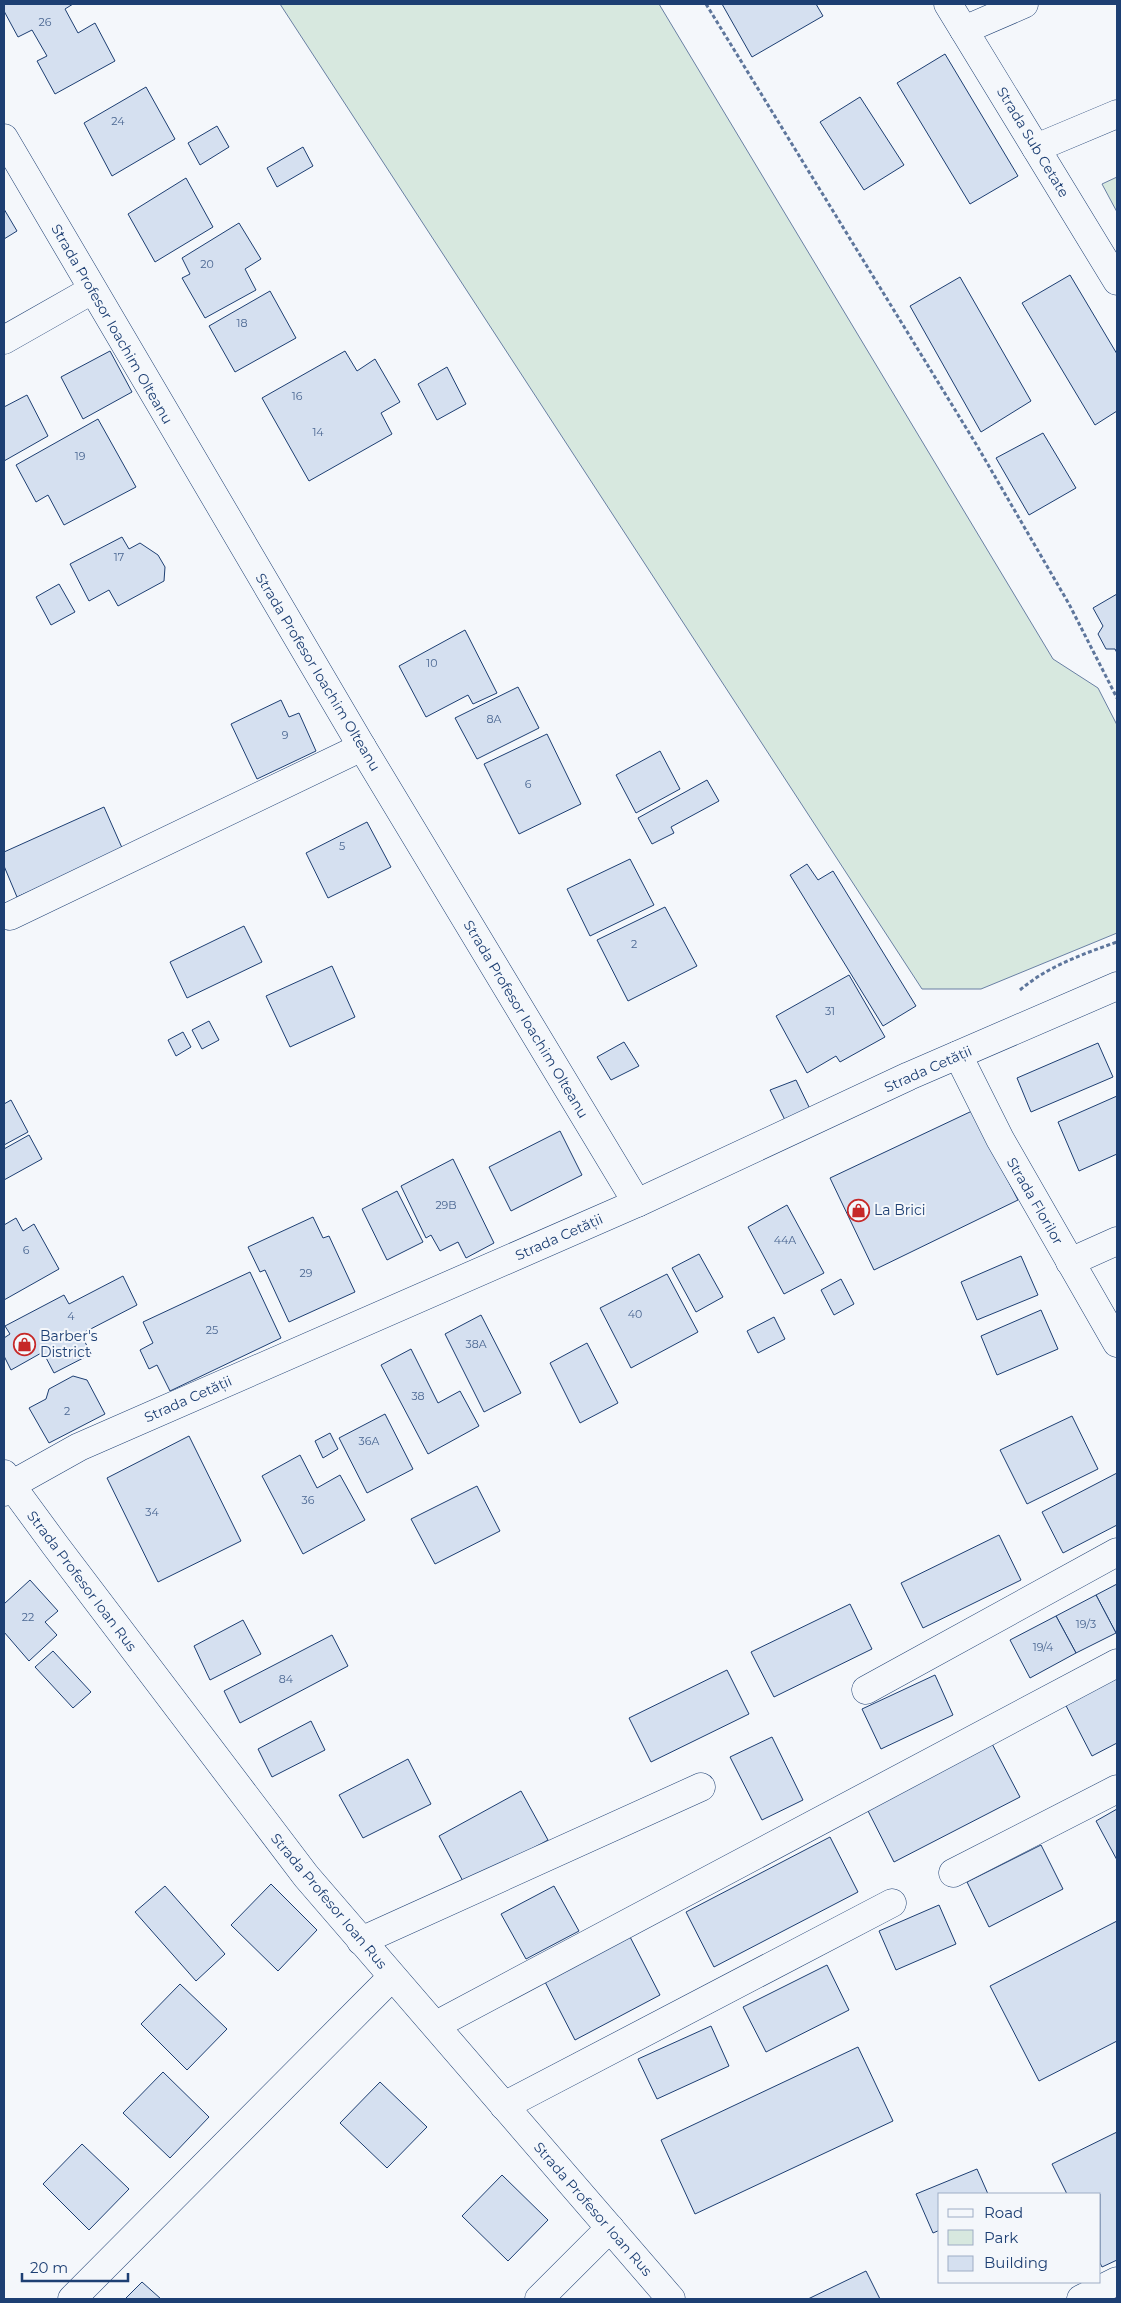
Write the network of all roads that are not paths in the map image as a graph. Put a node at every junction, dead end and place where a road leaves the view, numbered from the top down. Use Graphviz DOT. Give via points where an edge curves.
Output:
graph roads {
  1 [pos="948,4"];
  2 [pos="1024,4"];
  3 [pos="964,30"];
  4 [pos="1117,114"];
  5 [pos="4,138"];
  6 [pos="1036,148"];
  7 [pos="1117,281"];
  8 [pos="92,290"];
  9 [pos="4,340"];
  10 [pos="362,747"];
  11 [pos="10,916"];
  12 [pos="1117,986"];
  13 [pos="958,1055"];
  14 [pos="637,1203"];
  15 [pos="1117,1241"];
  16 [pos="1070,1262"];
  17 [pos="1117,1343"];
  18 [pos="6,1483"];
  19 [pos="1117,1552"];
  20 [pos="1117,1663"];
  21 [pos="866,1690"];
  22 [pos="701,1787"];
  23 [pos="1117,1789"];
  24 [pos="953,1873"];
  25 [pos="892,1903"];
  26 [pos="362,1941"];
  27 [pos="392,1977"];
  28 [pos="436,2025"];
  29 [pos="504,2106"];
  30 [pos="610,2228"];
  31 [pos="1117,2281"];
  32 [pos="72,2299"];
  33 [pos="539,2299"];
  34 [pos="671,2299"];
  35 [pos="1081,2299"];
  1 -- 3 [label="street, Strada Sub Cetate"];
  2 -- 3 [label="street"];
  3 -- 6 [label="street, Strada Sub Cetate"];
  4 -- 6 [label="street"];
  5 -- 8 [label="street, Strada Profesor Ioachim Olteanu"];
  6 -- 7 [label="street, Strada Sub Cetate"];
  8 -- 9 [label="street"];
  8 -- 10 [label="street, Strada Profesor Ioachim Olteanu"];
  10 -- 11 [label="street"];
  10 -- 14 [label="street, Strada Profesor Ioachim Olteanu"];
  12 -- 13 [label="street, Strada Cetății"];
  13 -- 14 [label="street, Strada Cetății"];
  13 -- 16 [label="street, Strada Florilor" via="1000,1139"];
  14 -- 18 [label="street, Strada Cetății" via="79,1447"];
  15 -- 16 [label="street"];
  16 -- 17 [label="street, Strada Florilor"];
  18 -- 26 [label="street, Strada Profesor Ioan Rus" via="306,1876"];
  19 -- 21 [label="street"];
  20 -- 28 [label="street"];
  22 -- 26 [label="street"];
  23 -- 24 [label="street"];
  25 -- 29 [label="street"];
  26 -- 27 [label="street, Strada Profesor Ioan Rus"];
  27 -- 28 [label="street, Strada Profesor Ioan Rus"];
  27 -- 32 [label="street"];
  28 -- 29 [label="street, Strada Profesor Ioan Rus"];
  29 -- 30 [label="street, Strada Profesor Ioan Rus"];
  30 -- 33 [label="street"];
  30 -- 34 [label="street, Strada Profesor Ioan Rus"];
  31 -- 35 [label="street"];
}
